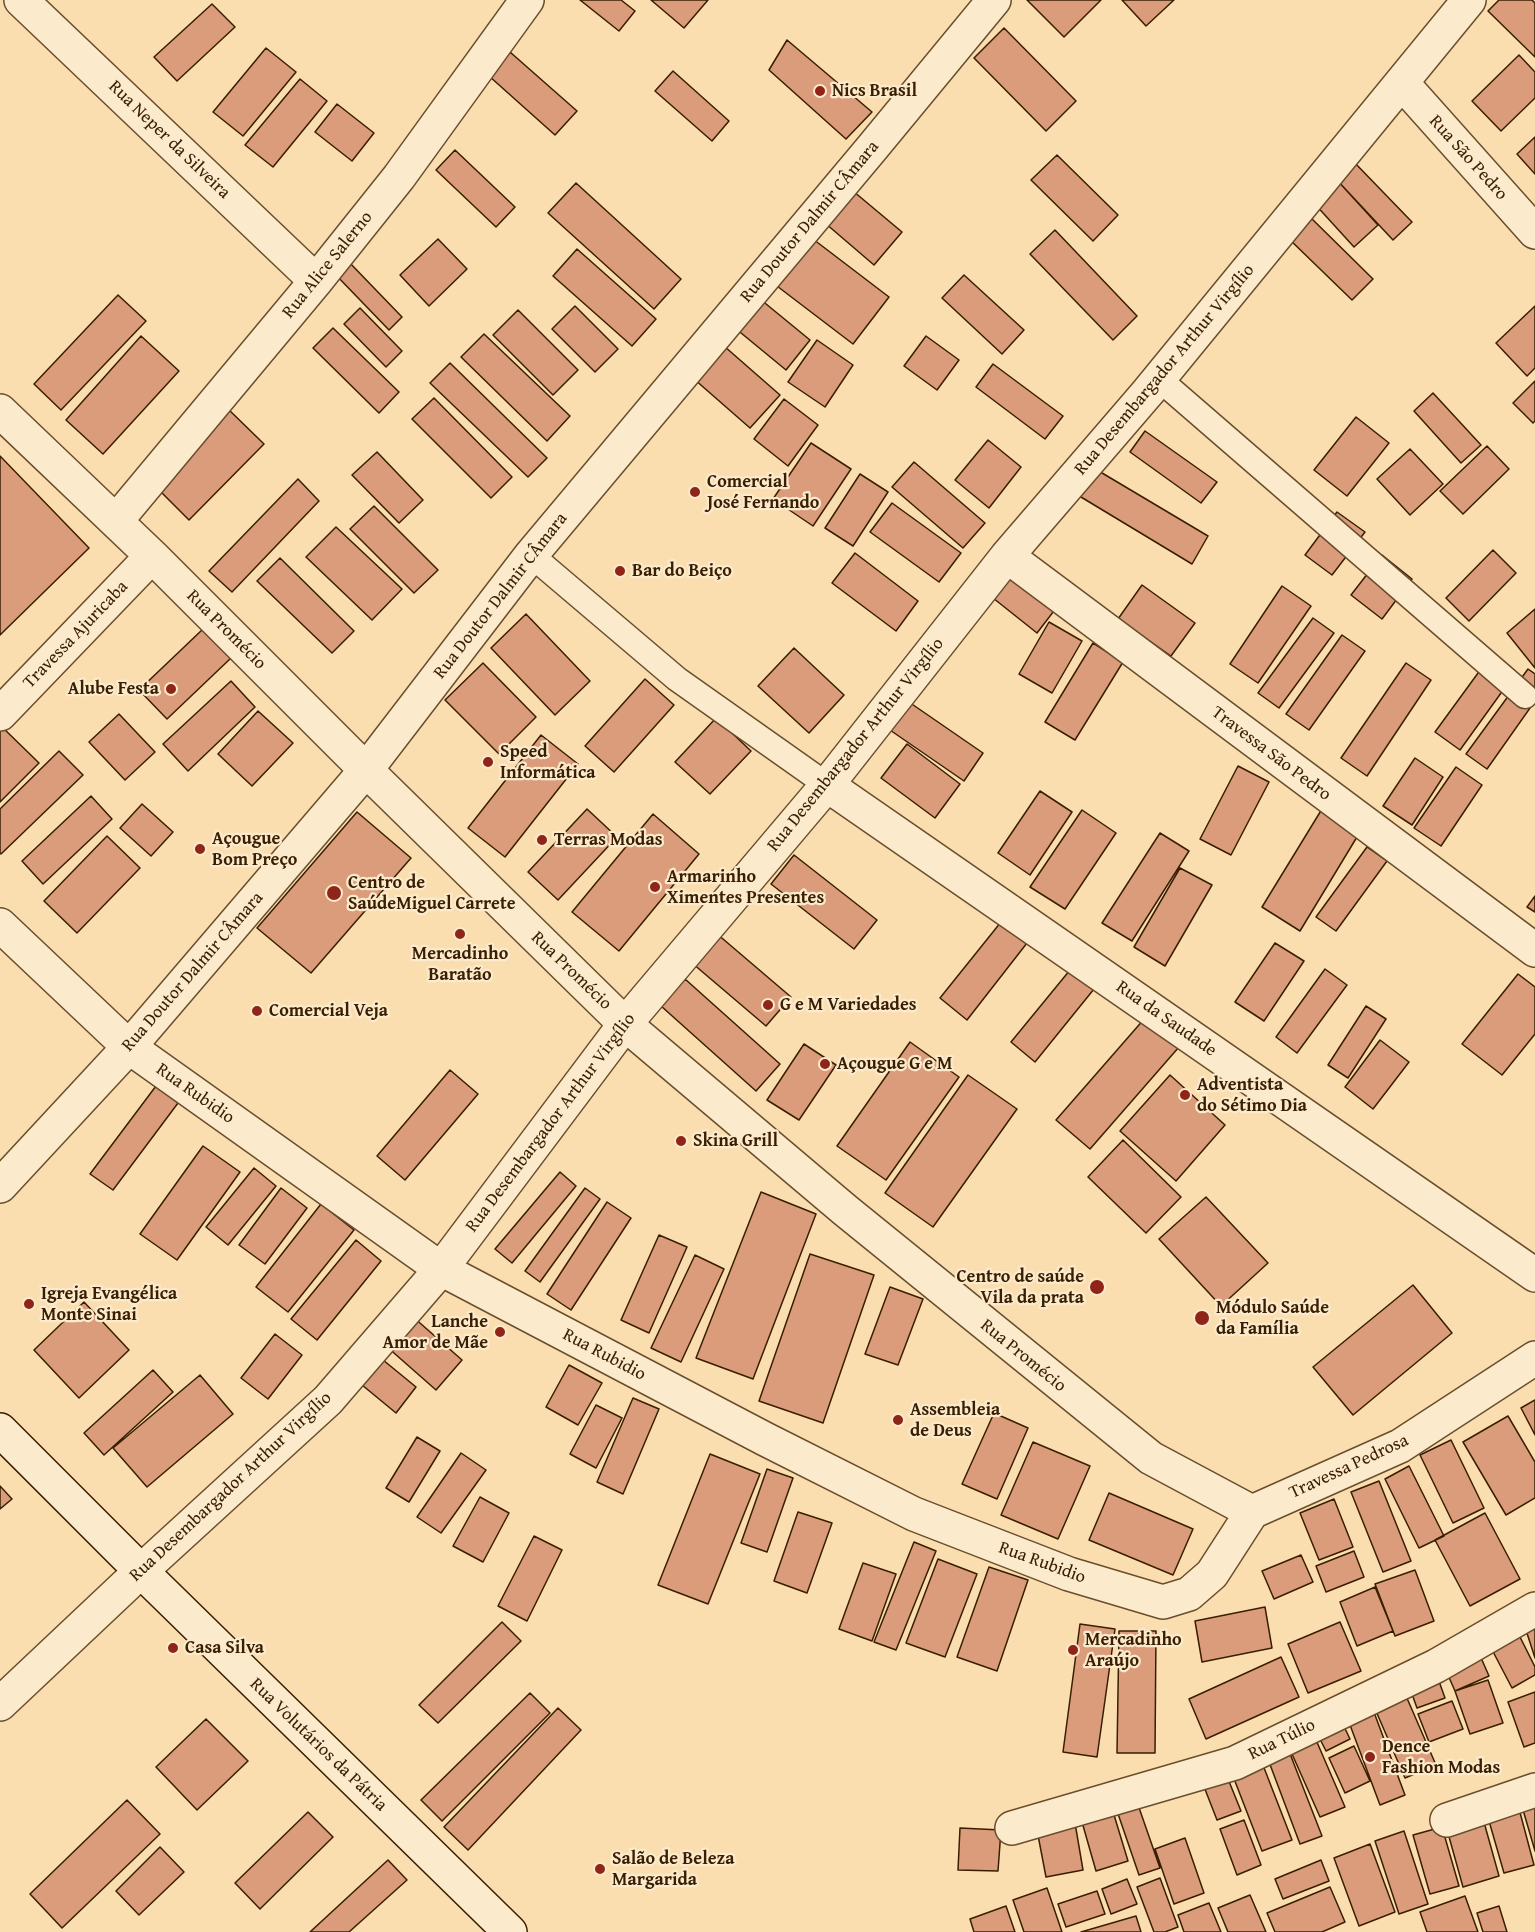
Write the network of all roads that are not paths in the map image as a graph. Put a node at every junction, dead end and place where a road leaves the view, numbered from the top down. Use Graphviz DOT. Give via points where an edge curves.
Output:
graph roads {
  1 [pos="21,0"];
  2 [pos="527,0"];
  3 [pos="994,0"];
  4 [pos="1470,0"];
  5 [pos="1402,83"];
  6 [pos="1535,232"];
  7 [pos="316,281"];
  8 [pos="1159,379"];
  9 [pos="0,411"];
  10 [pos="116,521"];
  11 [pos="531,555"];
  12 [pos="152,556"];
  13 [pos="1007,556"];
  14 [pos="1525,696"];
  15 [pos="0,714"];
  16 [pos="366,770"];
  17 [pos="826,785"];
  18 [pos="0,925"];
  19 [pos="1535,950"];
  20 [pos="625,1024"];
  21 [pos="129,1047"];
  22 [pos="0,1186"];
  23 [pos="441,1269"];
  24 [pos="1535,1275"];
  25 [pos="1535,1358"];
  26 [pos="0,1430"];
  27 [pos="1252,1512"];
  28 [pos="141,1571"];
  29 [pos="1535,1609"];
  30 [pos="0,1704"];
  31 [pos="1535,1790"];
  32 [pos="1447,1820"];
  33 [pos="1012,1828"];
  34 [pos="510,1932"];
  1 -- 7 [label="street, Rua Neper da Silveira"];
  2 -- 7 [label="street, Rua Alice Salerno" via="399,177"];
  3 -- 11 [label="street, Rua Doutor Dalmir CÂmara"];
  4 -- 5 [label="street, Rua Desembargador Arthur Virgílio"];
  5 -- 6 [label="street, Rua São Pedro"];
  5 -- 8 [label="street, Rua Desembargador Arthur Virgílio"];
  7 -- 10 [label="street, Rua Alice Salerno"];
  8 -- 13 [label="street, Rua Desembargador Arthur Virgílio"];
  8 -- 14 [label="lane"];
  9 -- 10 [label="street, Rua Promécio"];
  10 -- 12 [label="street, Rua Promécio"];
  11 -- 16 [label="street, Rua Doutor Dalmir CÂmara"];
  11 -- 17 [label="lane" via="676,679"];
  12 -- 15 [label="street, Travessa Ajuricaba"];
  12 -- 16 [label="street, Rua Promécio"];
  13 -- 17 [label="street, Rua Desembargador Arthur Virgílio"];
  13 -- 19 [label="street, Travessa São Pedro"];
  16 -- 20 [label="street, Rua Promécio"];
  16 -- 21 [label="street, Rua Doutor Dalmir CÂmara"];
  17 -- 20 [label="street, Rua Desembargador Arthur Virgílio"];
  17 -- 24 [label="street, Rua da Saudade"];
  18 -- 21 [label="street, Rua Rubidio"];
  20 -- 23 [label="street, Rua Desembargador Arthur Virgílio"];
  20 -- 27 [label="street, Rua Promécio" via="845,1210 1150,1458"];
  21 -- 22 [label="street, Rua Doutor Dalmir CÂmara"];
  21 -- 23 [label="street, Rua Rubidio"];
  23 -- 27 [label="street, Rua Rubidio" via="914,1514 1080,1578 1163,1602 1189,1594 1212,1574"];
  23 -- 28 [label="street, Rua Desembargador Arthur Virgílio" via="327,1400"];
  25 -- 27 [label="street, Travessa Pedrosa" via="1400,1446"];
  26 -- 28 [label="street, Rua Volutários da Pátria"];
  28 -- 30 [label="street, Rua Desembargador Arthur Virgílio"];
  28 -- 34 [label="street, Rua Volutários da Pátria"];
  29 -- 33 [label="street, Rua Túlio" via="1436,1666 1235,1763"];
  31 -- 32 [label="street"];
}
